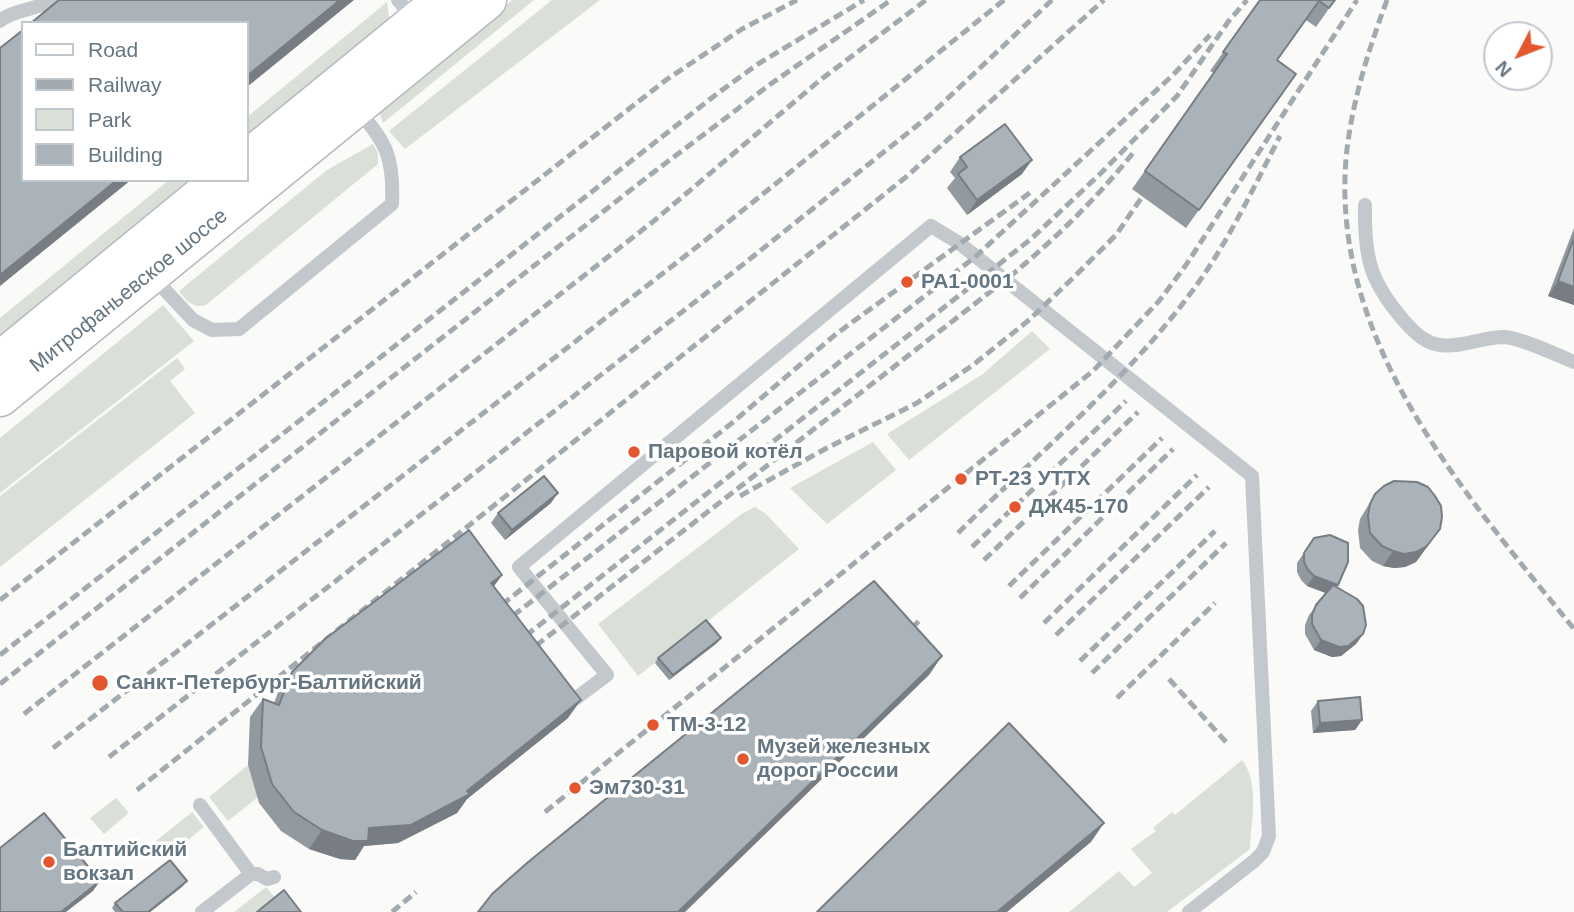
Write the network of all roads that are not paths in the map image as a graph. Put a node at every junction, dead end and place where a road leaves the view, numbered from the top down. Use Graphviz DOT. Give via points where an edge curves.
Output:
graph roads {
  1 [pos="51,0"];
  2 [pos="487,0"];
  3 [pos="419,7"];
  4 [pos="0,21"];
  5 [pos="355,107"];
  6 [pos="248,159"];
  7 [pos="219,182"];
  8 [pos="1365,205"];
  9 [pos="150,274"];
  10 [pos="0,361"];
  11 [pos="1574,362"];
  12 [pos="0,397"];
  13 [pos="575,699"];
  14 [pos="200,805"];
  15 [pos="251,874"];
  16 [pos="274,877"];
  17 [pos="202,912"];
  18 [pos="1189,912"];
  1 -- 4 [label="lane"];
  2 -- 5 [label="main road, Митрофаньевское шоссе"];
  3 -- 6 [label="main road"];
  5 -- 9 [label="main road, Митрофаньевское шоссе"];
  5 -- 9 [label="lane" via="378,133 390,158 392,204 239,329 212,330 192,320"];
  7 -- 10 [label="main road, Митрофаньевское шоссе"];
  8 -- 11 [label="lane" via="1369,267 1378,288 1414,332 1441,345 1504,337"];
  9 -- 12 [label="main road, Митрофаньевское шоссе"];
  13 -- 18 [label="lane" via="607,675 519,567 931,226 959,243 1252,476 1269,836 1254,861"];
  14 -- 15 [label="lane"];
  15 -- 16 [label="lane"];
  15 -- 17 [label="lane"];
}
